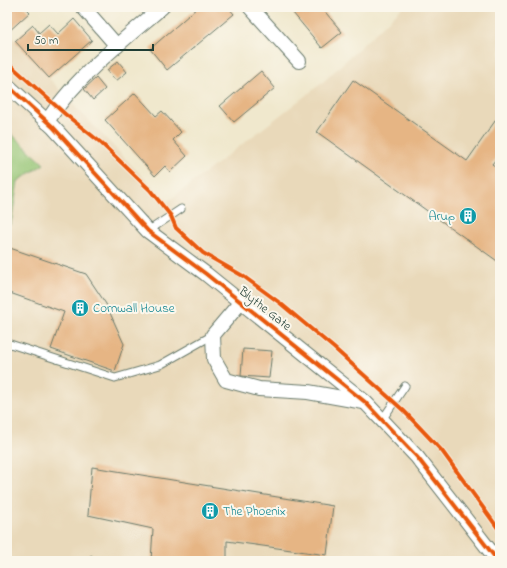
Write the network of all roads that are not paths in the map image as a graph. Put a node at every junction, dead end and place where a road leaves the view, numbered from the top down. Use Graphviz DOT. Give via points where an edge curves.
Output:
graph roads {
  1 [pos="83,7"];
  2 [pos="162,7"];
  3 [pos="250,7"];
  4 [pos="117,46"];
  5 [pos="299,61"];
  6 [pos="7,85"];
  7 [pos="47,122"];
  8 [pos="181,209"];
  9 [pos="148,231"];
  10 [pos="240,303"];
  11 [pos="213,335"];
  12 [pos="7,343"];
  13 [pos="405,386"];
  14 [pos="365,402"];
  15 [pos="382,420"];
  16 [pos="498,561"];
  1 -- 4 [label="street"];
  2 -- 4 [label="street"];
  3 -- 5 [label="street"];
  4 -- 7 [label="street" via="63,98"];
  6 -- 7 [label="street, Blythe Gate"];
  7 -- 9 [label="street, Blythe Gate"];
  8 -- 9 [label="lane"];
  9 -- 10 [label="street, Blythe Gate"];
  10 -- 11 [label="street"];
  10 -- 14 [label="street, Blythe Gate"];
  11 -- 12 [label="lane" via="160,365 115,378"];
  11 -- 14 [label="street" via="214,359 226,380 259,390 308,392"];
  13 -- 15 [label="lane"];
  14 -- 15 [label="street, Blythe Gate"];
  15 -- 16 [label="street, Blythe Gate" via="417,457"];
}
